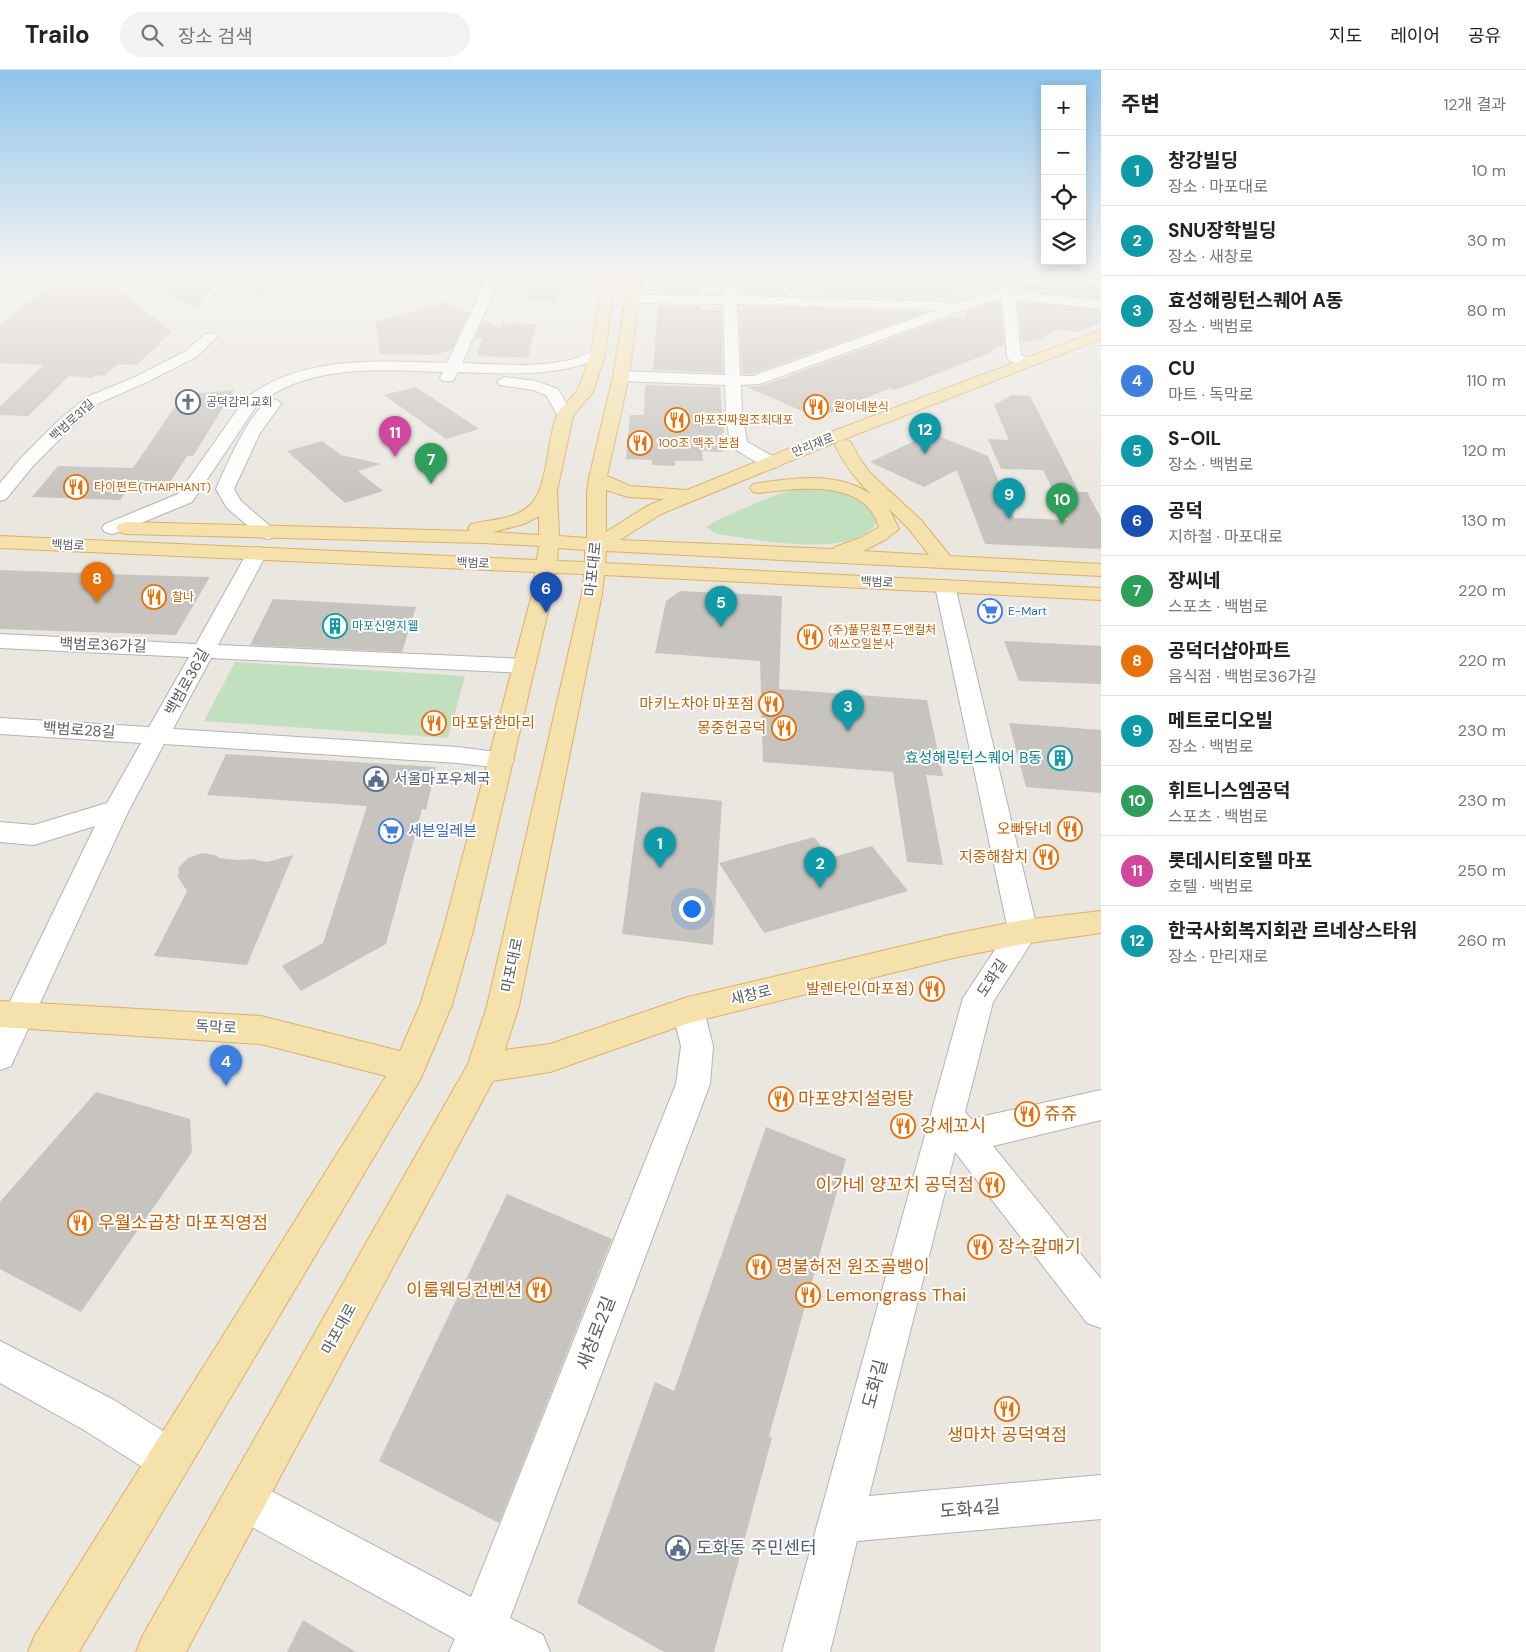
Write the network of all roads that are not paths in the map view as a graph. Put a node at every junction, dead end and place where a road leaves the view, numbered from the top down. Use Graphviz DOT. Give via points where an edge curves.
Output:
graph roads {
  1 [pos="200,346"];
  2 [pos="463,346"];
  3 [pos="599,346"];
  4 [pos="625,346"];
  5 [pos="733,346"];
  6 [pos="850,346"];
  7 [pos="1013,346"];
  8 [pos="1069,346"];
  9 [pos="1101,350"];
  10 [pos="598,355"];
  11 [pos="1026,362"];
  12 [pos="451,373"];
  13 [pos="621,376"];
  14 [pos="734,382"];
  15 [pos="565,415"];
  16 [pos="844,445"];
  17 [pos="772,463"];
  18 [pos="598,478"];
  19 [pos="758,488"];
  20 [pos="548,491"];
  21 [pos="694,494"];
  22 [pos="0,495"];
  23 [pos="740,495"];
  24 [pos="686,516"];
  25 [pos="103,528"];
  26 [pos="268,533"];
  27 [pos="431,535"];
  28 [pos="549,540"];
  29 [pos="0,542"];
  30 [pos="597,545"];
  31 [pos="629,547"];
  32 [pos="257,553"];
  33 [pos="829,555"];
  34 [pos="944,562"];
  35 [pos="604,568"];
  36 [pos="1101,570"];
  37 [pos="687,572"];
  38 [pos="552,575"];
  39 [pos="945,586"];
  40 [pos="592,594"];
  41 [pos="1101,594"];
  42 [pos="0,641"];
  43 [pos="205,650"];
  44 [pos="524,666"];
  45 [pos="0,726"];
  46 [pos="158,735"];
  47 [pos="502,760"];
  48 [pos="116,810"];
  49 [pos="0,832"];
  50 [pos="1101,922"];
  51 [pos="1023,932"];
  52 [pos="688,1010"];
  53 [pos="9,1015"];
  54 [pos="0,1056"];
  55 [pos="409,1068"];
  56 [pos="483,1068"];
  57 [pos="1101,1105"];
  58 [pos="955,1126"];
  59 [pos="1101,1309"];
  60 [pos="0,1361"];
  61 [pos="170,1460"];
  62 [pos="1101,1497"];
  63 [pos="244,1500"];
  64 [pos="839,1521"];
  65 [pos="477,1640"];
  66 [pos="52,1652"];
  67 [pos="160,1652"];
  68 [pos="526,1652"];
  69 [pos="806,1652"];
  1 -- 22 [label="street, 백범로31길" via="191,354 140,380 93,400 27,462"];
  2 -- 12 [label="street"];
  3 -- 10 [label="main road"];
  4 -- 13 [label="main road, 마포대로"];
  5 -- 14 [label="street"];
  6 -- 14 [label="street" via="754,381"];
  7 -- 11 [label="street" via="1014,357"];
  8 -- 11 [label="main road, 만리재로"];
  9 -- 16 [label="main road, 만리재로"];
  10 -- 12 [label="street, 백범로" via="573,364 528,370"];
  10 -- 15 [label="main road" via="585,392"];
  11 -- 17 [label="main road, 만리재로"];
  12 -- 15 [label="street, 백범로" via="536,386 552,392"];
  12 -- 25 [label="street, 백범로" via="352,366 314,372 279,385 251,402 185,498 145,516"];
  12 -- 26 [label="street, 백범로" via="332,378 300,388 273,404 263,414 225,488 234,504"];
  13 -- 14 [label="street"];
  13 -- 18 [label="main road, 마포대로"];
  14 -- 17 [label="street" via="739,444"];
  15 -- 20 [label="main road"];
  16 -- 19 [label="main road, 만리재로"];
  16 -- 34 [label="main road" via="849,458 911,520"];
  17 -- 21 [label="main road, 만리재로"];
  18 -- 21 [label="main road" via="614,488 629,492"];
  18 -- 30 [label="main road, 마포대로"];
  19 -- 23 [label="main road, 만리재로"];
  19 -- 33 [label="main road" via="832,483 863,495 886,517 889,529 877,538"];
  20 -- 27 [label="main road" via="538,508 524,517 499,526"];
  20 -- 28 [label="main road"];
  21 -- 30 [label="main road, 만리재로" via="654,510"];
  24 -- 31 [label="main road" via="658,527"];
  25 -- 26 [label="main road, 백범로"];
  26 -- 27 [label="main road, 백범로"];
  27 -- 28 [label="main road, 백범로"];
  28 -- 30 [label="main road, 백범로"];
  28 -- 38 [label="main road"];
  29 -- 32 [label="main road, 백범로"];
  30 -- 31 [label="main road, 백범로"];
  30 -- 35 [label="main road, 마포대로"];
  30 -- 38 [label="main road, 만리재로"];
  31 -- 33 [label="main road, 백범로"];
  31 -- 35 [label="main road"];
  32 -- 38 [label="main road, 백범로" via="475,563"];
  32 -- 43 [label="street, 백범로36길"];
  33 -- 34 [label="main road, 백범로"];
  34 -- 36 [label="main road, 백범로"];
  35 -- 37 [label="main road, 백범로"];
  35 -- 38 [label="main road, 백범로"];
  35 -- 40 [label="main road"];
  37 -- 39 [label="main road, 백범로"];
  37 -- 40 [label="main road" via="624,583"];
  38 -- 44 [label="main road"];
  39 -- 41 [label="main road, 백범로"];
  39 -- 51 [label="street"];
  40 -- 56 [label="main road, 마포대로" via="503,1006"];
  42 -- 43 [label="street, 백범로36가길"];
  43 -- 44 [label="street"];
  43 -- 46 [label="street, 백범로36길"];
  44 -- 47 [label="main road"];
  45 -- 46 [label="street, 백범로28길"];
  46 -- 47 [label="street" via="457,754"];
  46 -- 48 [label="street, 백범로36길"];
  47 -- 55 [label="main road" via="436,1005"];
  48 -- 49 [label="street" via="34,835"];
  48 -- 53 [label="street, 백범로36길"];
  50 -- 51 [label="main road, 새창로"];
  51 -- 52 [label="main road, 새창로"];
  51 -- 58 [label="street, 도화길" via="978,998"];
  52 -- 56 [label="main road, 새창로" via="550,1058"];
  52 -- 65 [label="street, 새창로2길" via="697,1046 693,1084"];
  53 -- 54 [label="street"];
  53 -- 55 [label="main road, 독막로" via="261,1030"];
  55 -- 61 [label="main road"];
  56 -- 63 [label="main road, 마포대로"];
  57 -- 58 [label="street"];
  58 -- 59 [label="street"];
  58 -- 64 [label="street, 도화길"];
  60 -- 61 [label="street" via="99,1415"];
  61 -- 66 [label="main road"];
  62 -- 64 [label="street, 도화4길"];
  63 -- 65 [label="street"];
  63 -- 67 [label="main road, 마포대로"];
  64 -- 69 [label="street, 도화길"];
  65 -- 68 [label="street"];
}
